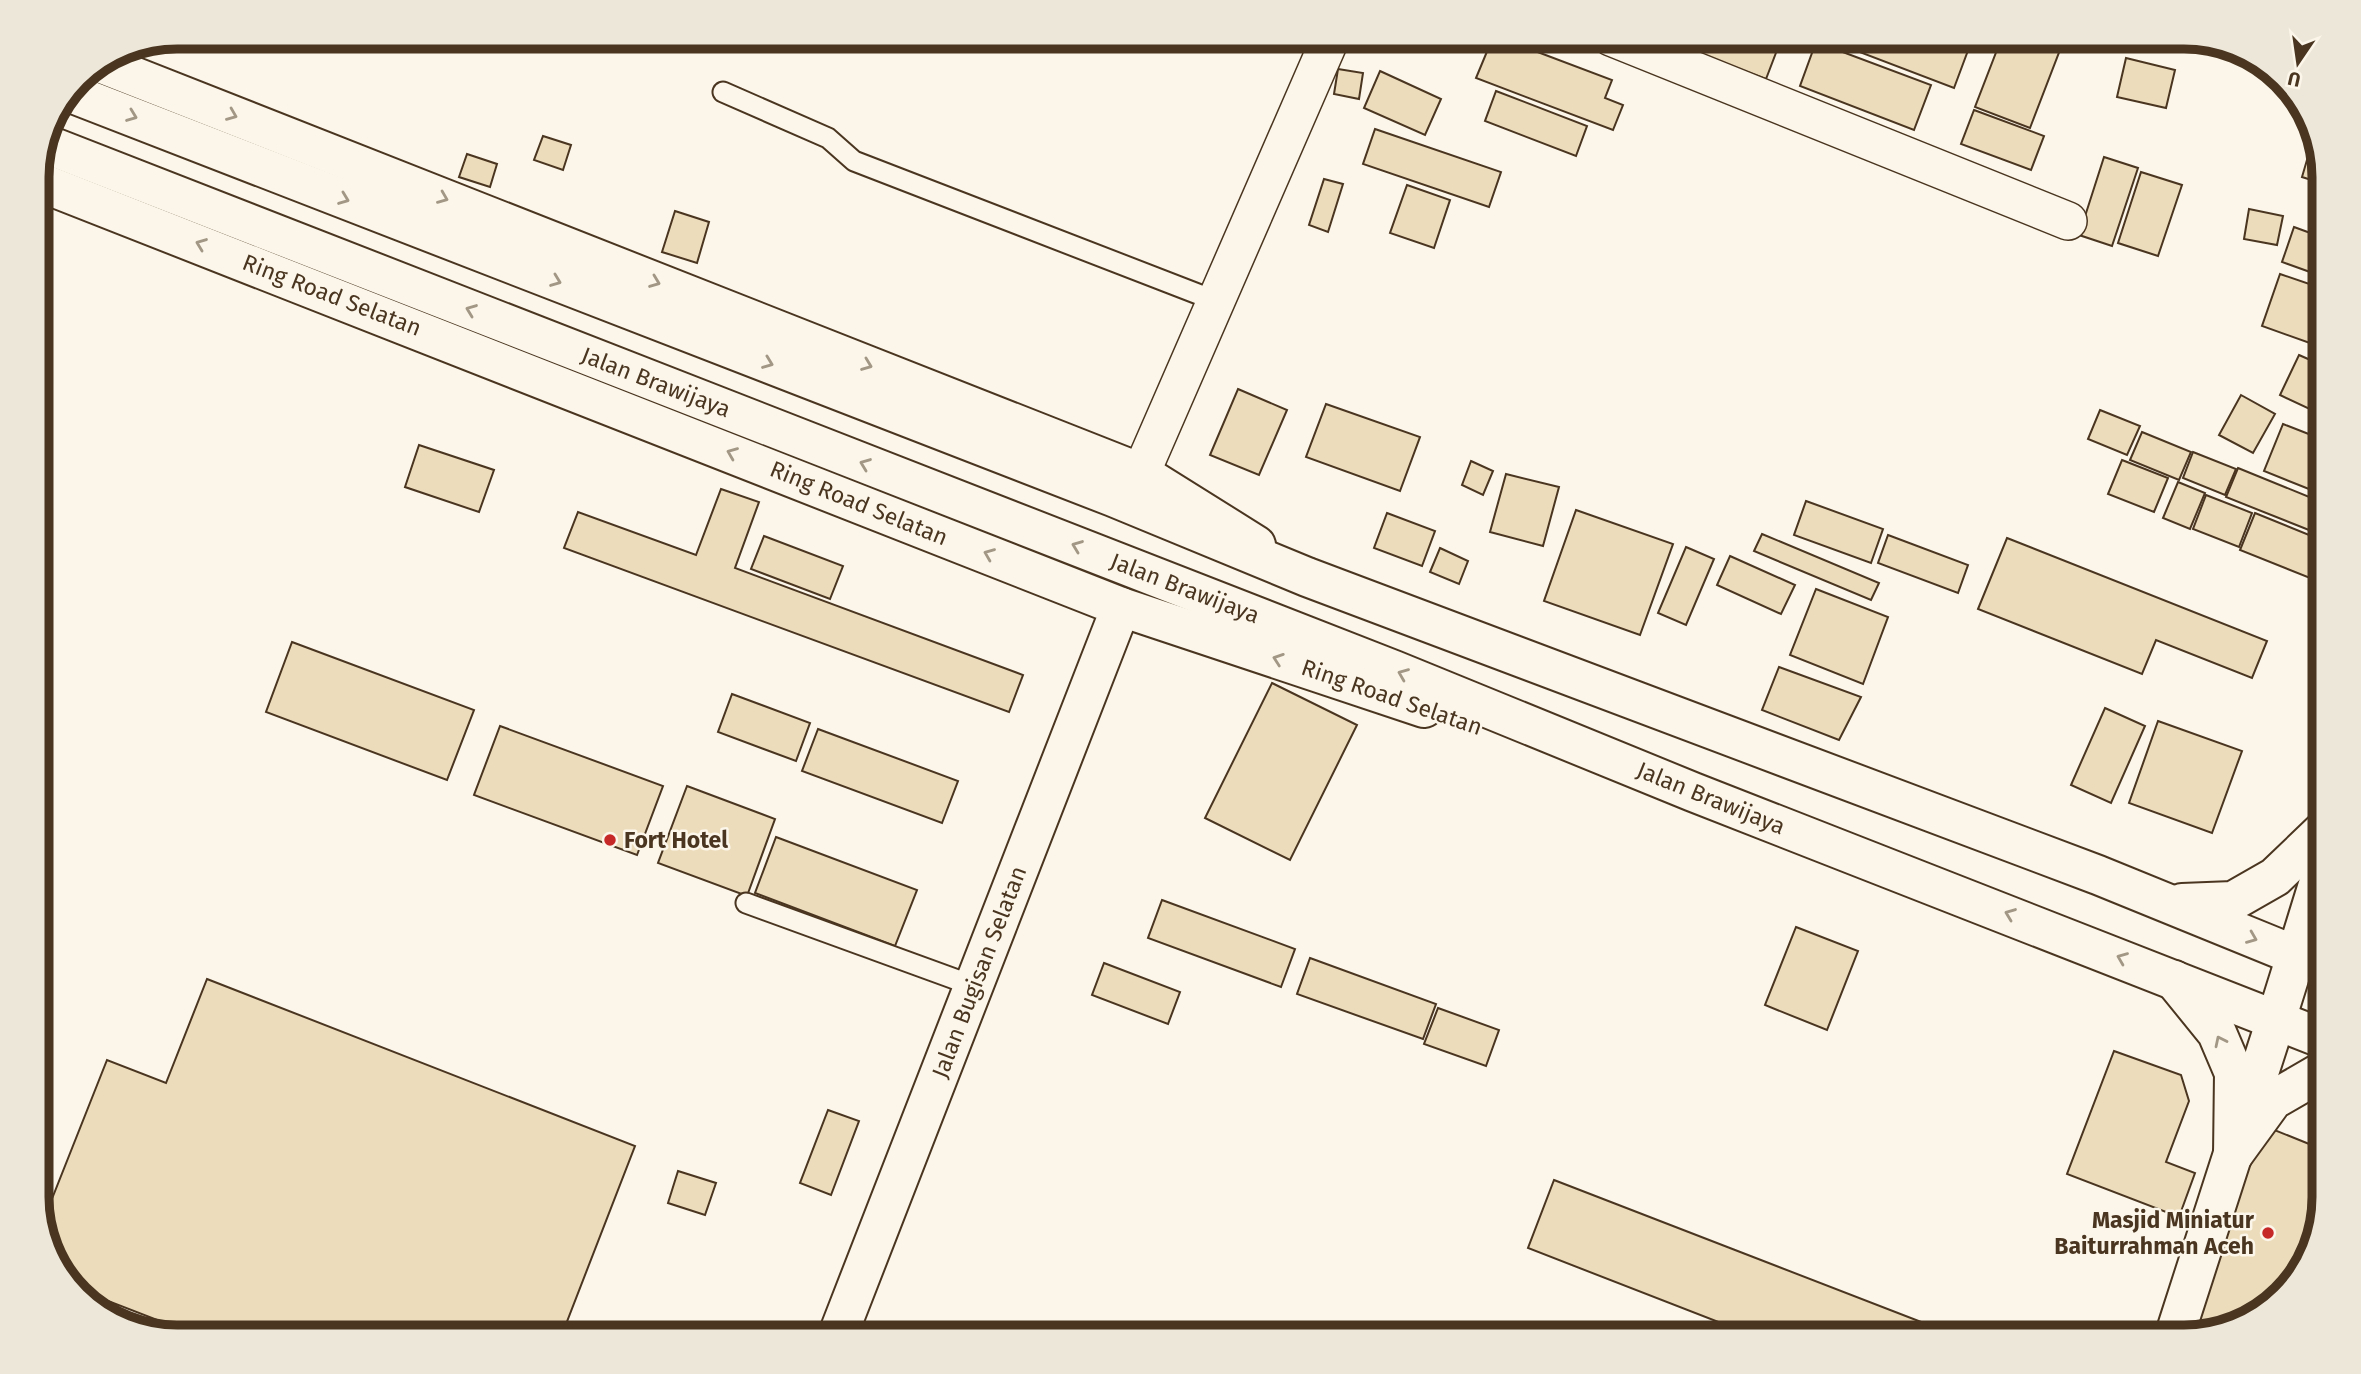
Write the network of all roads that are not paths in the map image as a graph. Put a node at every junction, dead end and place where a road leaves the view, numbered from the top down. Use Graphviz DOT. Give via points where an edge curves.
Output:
graph roads {
  1 [pos="1326,49"];
  2 [pos="1641,49"];
  3 [pos="111,67"];
  4 [pos="723,92"];
  5 [pos="78,96"];
  6 [pos="52,147"];
  7 [pos="49,186"];
  8 [pos="2067,220"];
  9 [pos="1216,301"];
  10 [pos="1141,473"];
  11 [pos="1307,577"];
  12 [pos="1121,607"];
  13 [pos="1693,792"];
  14 [pos="2312,842"];
  15 [pos="746,903"];
  16 [pos="2170,904"];
  17 [pos="2310,962"];
  18 [pos="2172,978"];
  19 [pos="974,986"];
  20 [pos="2276,1020"];
  21 [pos="2312,1034"];
  22 [pos="2312,1077"];
  23 [pos="2233,1155"];
  24 [pos="842,1325"];
  25 [pos="2178,1325"];
  1 -- 9 [label="street"];
  2 -- 8 [label="street"];
  3 -- 10 [label="main road, one-way"];
  4 -- 9 [label="lane" via="828,138 854,161"];
  5 -- 11 [label="main road, one-way" via="1113,497"];
  13 -- 6 [label="main road, Jalan Brawijaya, one-way" via="1394,670"];
  12 -- 7 [label="main road, Ring Road Selatan, one-way"];
  9 -- 10 [label="street"];
  10 -- 11 [label="main road"];
  11 -- 16 [label="main road"];
  13 -- 12 [label="main road, Ring Road Selatan, one-way" via="1562,754"];
  12 -- 19 [label="main road, Jalan Bugisan Selatan"];
  18 -- 13 [label="main road, Jalan Brawijaya, one-way"];
  14 -- 16 [label="main road" via="2275,877 2233,901"];
  15 -- 19 [label="lane"];
  16 -- 17 [label="main road, one-way"];
  17 -- 20 [label="main road"];
  18 -- 20 [label="main road, Jalan Brawijaya"];
  23 -- 18 [label="main road, one-way" via="2234,1073 2217,1033"];
  19 -- 24 [label="main road, Jalan Bugisan Selatan"];
  20 -- 21 [label="main road, Jalan Brawijaya"];
  20 -- 23 [label="main road"];
  22 -- 23 [label="main road" via="2273,1100"];
  23 -- 25 [label="main road"];
}
